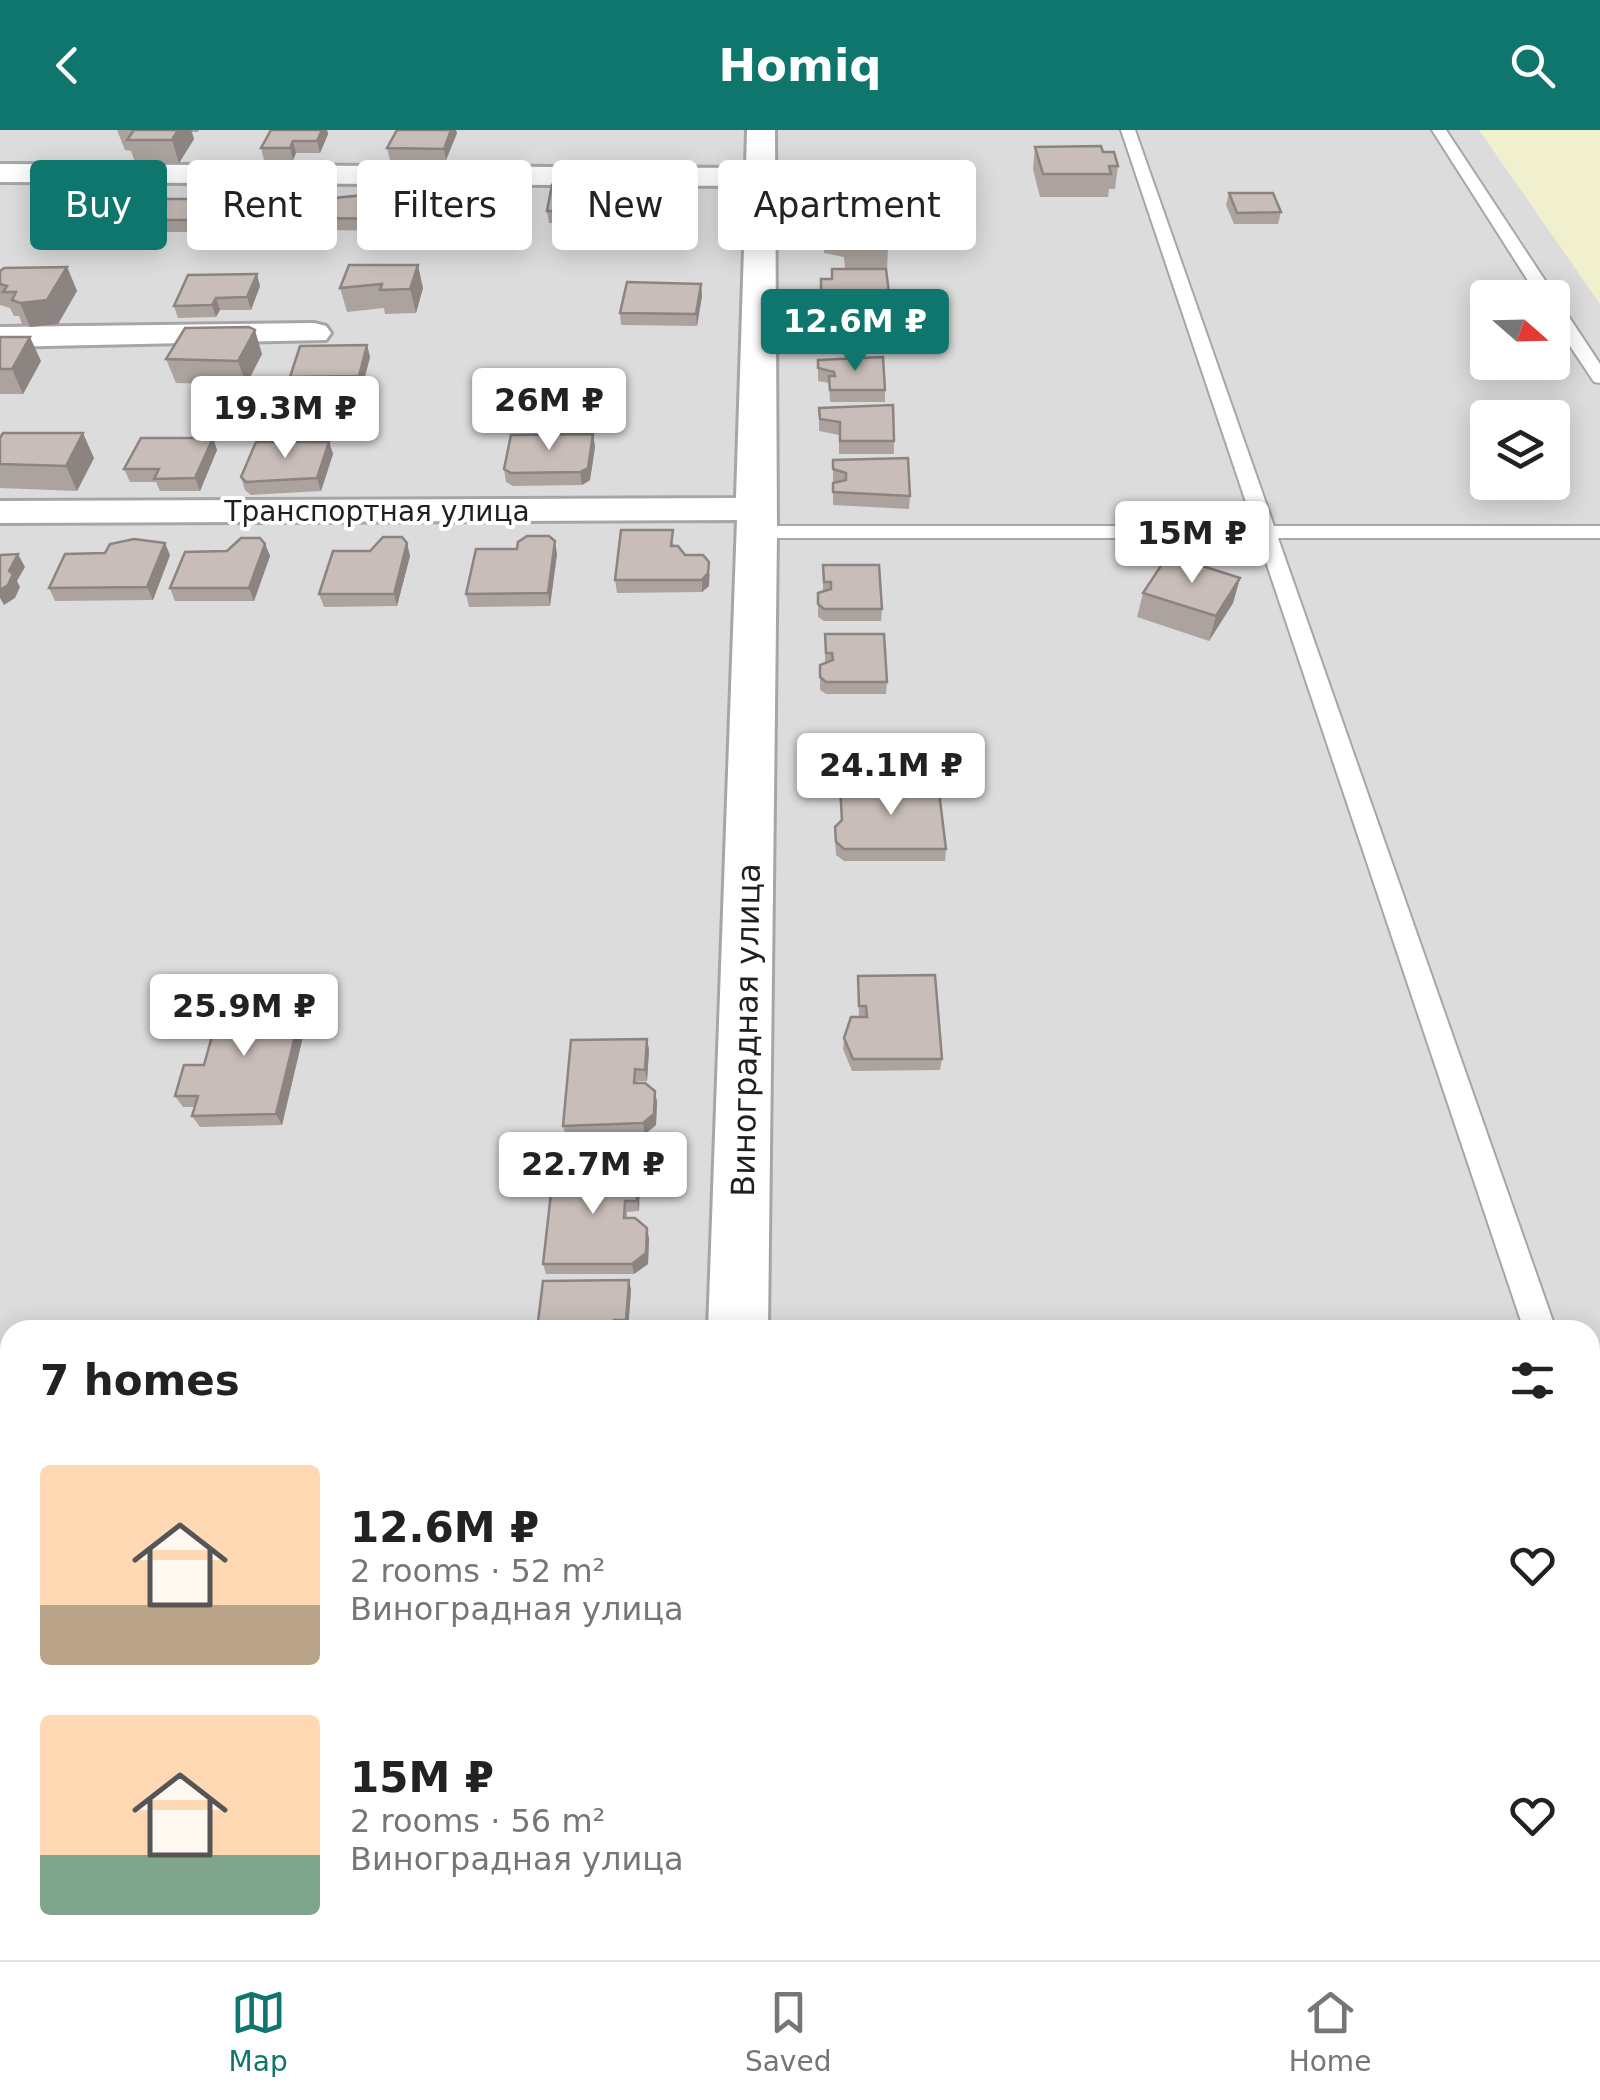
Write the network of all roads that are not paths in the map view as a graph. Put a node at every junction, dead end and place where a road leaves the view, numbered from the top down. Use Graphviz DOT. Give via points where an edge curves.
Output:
graph roads {
  1 [pos="761,130"];
  2 [pos="1128,130"];
  3 [pos="1439,130"];
  4 [pos="760,160"];
  5 [pos="0,174"];
  6 [pos="718,177"];
  7 [pos="759,250"];
  8 [pos="1536,280"];
  9 [pos="1570,332"];
  10 [pos="314,333"];
  11 [pos="0,337"];
  12 [pos="1600,378"];
  13 [pos="0,512"];
  14 [pos="757,520"];
  15 [pos="1600,532"];
  16 [pos="1266,533"];
  17 [pos="738,1320"];
  18 [pos="1537,1320"];
  1 -- 4 [label="street, Виноградная улица"];
  2 -- 16 [label="lane"];
  3 -- 8 [label="lane"];
  5 -- 6 [label="street"];
  7 -- 14 [label="street, Виноградная улица"];
  9 -- 12 [label="lane"];
  10 -- 11 [label="street"];
  13 -- 14 [label="street, Транспортная улица"];
  14 -- 16 [label="lane"];
  14 -- 17 [label="street, Виноградная улица"];
  15 -- 16 [label="lane"];
  16 -- 18 [label="lane"];
}
